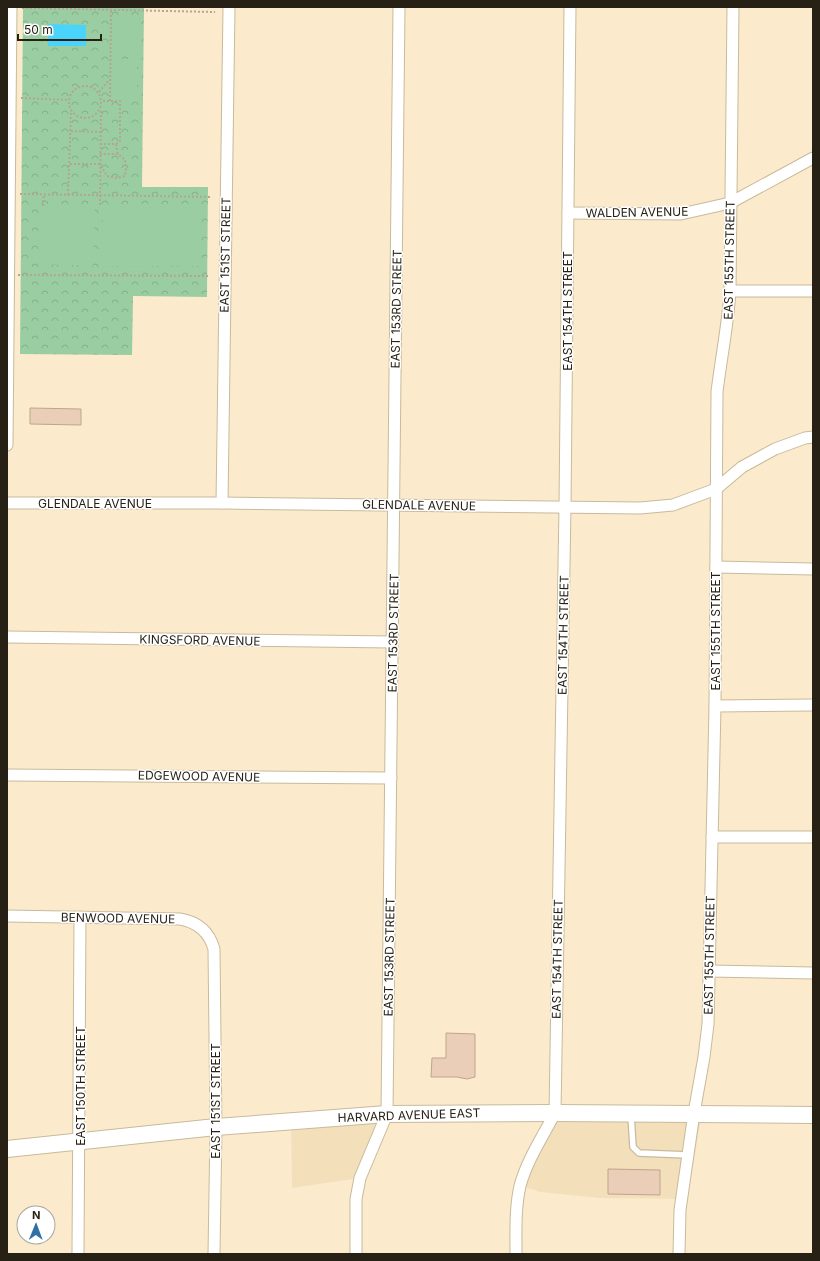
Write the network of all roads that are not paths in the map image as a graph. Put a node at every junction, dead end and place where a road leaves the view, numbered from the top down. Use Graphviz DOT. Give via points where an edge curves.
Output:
graph roads {
  1 [pos="229,7"];
  2 [pos="399,7"];
  3 [pos="570,7"];
  4 [pos="733,7"];
  5 [pos="16,8"];
  6 [pos="813,158"];
  7 [pos="730,204"];
  8 [pos="568,213"];
  9 [pos="730,290"];
  10 [pos="813,291"];
  11 [pos="813,438"];
  12 [pos="7,445"];
  13 [pos="716,489"];
  14 [pos="7,503"];
  15 [pos="222,503"];
  16 [pos="394,505"];
  17 [pos="565,506"];
  18 [pos="716,568"];
  19 [pos="813,569"];
  20 [pos="7,637"];
  21 [pos="392,642"];
  22 [pos="813,705"];
  23 [pos="715,706"];
  24 [pos="7,775"];
  25 [pos="391,778"];
  26 [pos="712,837"];
  27 [pos="813,838"];
  28 [pos="7,916"];
  29 [pos="80,917"];
  30 [pos="214,949"];
  31 [pos="709,972"];
  32 [pos="813,973"];
  33 [pos="555,1112"];
  34 [pos="631,1113"];
  35 [pos="694,1113"];
  36 [pos="387,1114"];
  37 [pos="813,1115"];
  38 [pos="216,1127"];
  39 [pos="80,1142"];
  40 [pos="7,1149"];
  41 [pos="688,1155"];
  42 [pos="78,1254"];
  43 [pos="214,1254"];
  44 [pos="356,1254"];
  45 [pos="516,1254"];
  46 [pos="679,1254"];
  1 -- 15 [label="street, EAST 151ST STREET"];
  2 -- 16 [label="street, EAST 153RD STREET"];
  3 -- 8 [label="street, EAST 154TH STREET"];
  4 -- 7 [label="street, EAST 155TH STREET"];
  5 -- 12 [label="street"];
  6 -- 7 [label="street, WALDEN AVENUE"];
  7 -- 8 [label="street, WALDEN AVENUE" via="681,214"];
  7 -- 9 [label="street, EAST 155TH STREET"];
  8 -- 17 [label="street, EAST 154TH STREET"];
  9 -- 10 [label="street"];
  9 -- 13 [label="street, EAST 155TH STREET" via="717,392"];
  11 -- 13 [label="street, GLENDALE AVENUE" via="805,438 775,450 742,467"];
  13 -- 17 [label="street, GLENDALE AVENUE" via="673,505 640,508"];
  13 -- 18 [label="street, EAST 155TH STREET"];
  14 -- 15 [label="street, GLENDALE AVENUE"];
  15 -- 16 [label="street, GLENDALE AVENUE"];
  16 -- 17 [label="street, GLENDALE AVENUE"];
  16 -- 21 [label="street, EAST 153RD STREET"];
  17 -- 33 [label="street, EAST 154TH STREET"];
  18 -- 19 [label="street"];
  18 -- 23 [label="street, EAST 155TH STREET"];
  20 -- 21 [label="street, KINGSFORD AVENUE"];
  21 -- 25 [label="street, EAST 153RD STREET"];
  22 -- 23 [label="street"];
  23 -- 26 [label="street, EAST 155TH STREET"];
  24 -- 25 [label="street, EDGEWOOD AVENUE"];
  25 -- 36 [label="street, EAST 153RD STREET"];
  26 -- 27 [label="street"];
  26 -- 31 [label="street, EAST 155TH STREET"];
  28 -- 29 [label="street, BENWOOD AVENUE"];
  29 -- 30 [label="street, BENWOOD AVENUE" via="180,918 191,921 204,930 211,938"];
  29 -- 39 [label="street, EAST 150TH STREET"];
  30 -- 38 [label="street, EAST 151ST STREET"];
  31 -- 32 [label="street"];
  31 -- 35 [label="street, EAST 155TH STREET" via="708,1024"];
  33 -- 34 [label="main road, HARVARD AVENUE EAST"];
  33 -- 36 [label="main road, HARVARD AVENUE EAST"];
  33 -- 45 [label="street, EAST 154TH STREET" via="520,1185 516,1210"];
  34 -- 35 [label="main road, HARVARD AVENUE EAST"];
  34 -- 41 [label="lane" via="633,1147 640,1154"];
  35 -- 37 [label="main road, HARVARD AVENUE EAST"];
  35 -- 41 [label="street, EAST 155TH STREET"];
  36 -- 38 [label="main road, HARVARD AVENUE EAST"];
  36 -- 44 [label="street, EAST 153RD STREET" via="360,1178 356,1199"];
  38 -- 39 [label="main road, HARVARD AVENUE EAST"];
  38 -- 43 [label="street, EAST 151ST STREET"];
  39 -- 40 [label="main road, HARVARD AVENUE EAST"];
  39 -- 42 [label="street, EAST 150TH STREET"];
  41 -- 46 [label="street, EAST 155TH STREET" via="680,1210"];
}
